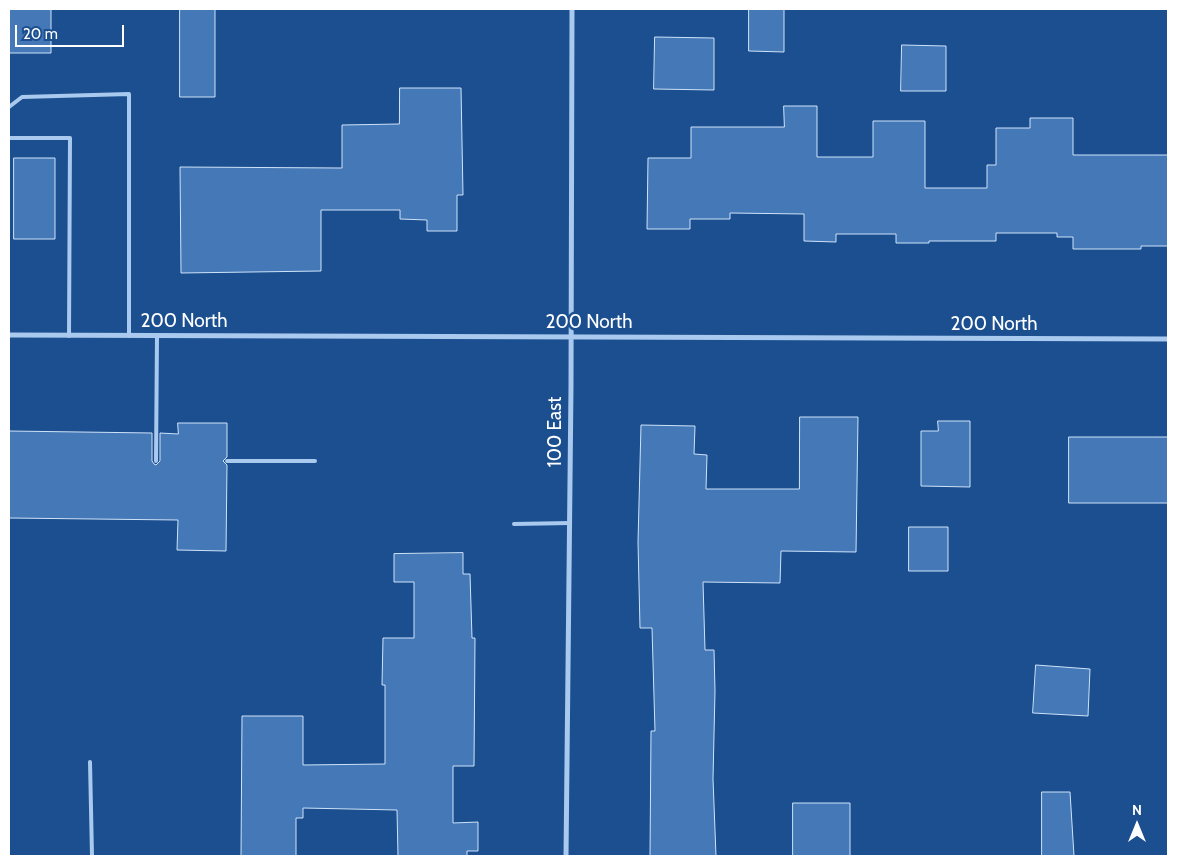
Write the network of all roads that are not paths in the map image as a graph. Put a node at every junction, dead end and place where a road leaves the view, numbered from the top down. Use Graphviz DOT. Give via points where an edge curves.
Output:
graph roads {
  1 [pos="572,9"];
  2 [pos="9,107"];
  3 [pos="9,138"];
  4 [pos="9,335"];
  5 [pos="69,336"];
  6 [pos="129,336"];
  7 [pos="157,336"];
  8 [pos="570,337"];
  9 [pos="1168,340"];
  10 [pos="156,461"];
  11 [pos="227,461"];
  12 [pos="315,461"];
  13 [pos="570,523"];
  14 [pos="514,524"];
  15 [pos="90,762"];
  16 [pos="92,856"];
  17 [pos="566,856"];
  1 -- 8 [label="street, 100 East"];
  2 -- 6 [label="lane" via="22,97 129,94"];
  3 -- 5 [label="lane" via="70,138"];
  4 -- 5 [label="street, 200 North"];
  5 -- 6 [label="street, 200 North"];
  6 -- 7 [label="street, 200 North"];
  7 -- 8 [label="street, 200 North"];
  7 -- 10 [label="lane"];
  8 -- 9 [label="street, 200 North"];
  8 -- 13 [label="street, 100 East"];
  11 -- 12 [label="lane"];
  13 -- 14 [label="lane"];
  13 -- 17 [label="street, 100 East"];
  15 -- 16 [label="lane"];
}
